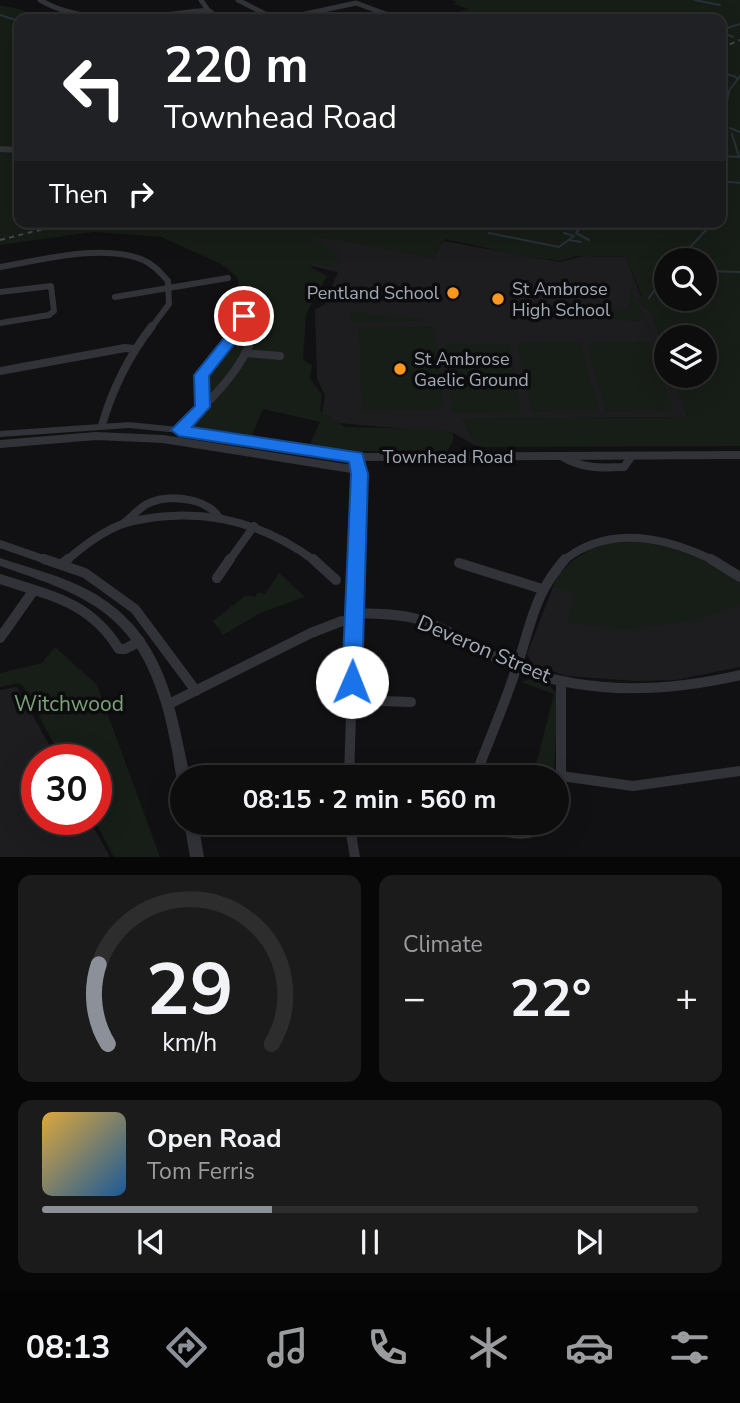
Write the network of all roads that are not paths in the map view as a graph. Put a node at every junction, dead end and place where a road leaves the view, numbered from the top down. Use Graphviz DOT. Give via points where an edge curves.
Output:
graph roads {
  1 [pos="40,0"];
  2 [pos="201,0"];
  3 [pos="238,0"];
  4 [pos="356,2"];
  5 [pos="208,10"];
  6 [pos="88,14"];
  7 [pos="179,14"];
  8 [pos="213,14"];
  9 [pos="265,14"];
  10 [pos="304,14"];
  11 [pos="387,14"];
  12 [pos="0,267"];
  13 [pos="228,278"];
  14 [pos="170,289"];
  15 [pos="0,292"];
  16 [pos="115,297"];
  17 [pos="243,302"];
  18 [pos="0,323"];
  19 [pos="244,323"];
  20 [pos="134,349"];
  21 [pos="245,353"];
  22 [pos="280,356"];
  23 [pos="0,371"];
  24 [pos="202,407"];
  25 [pos="102,425"];
  26 [pos="179,430"];
  27 [pos="164,434"];
  28 [pos="0,435"];
  29 [pos="0,444"];
  30 [pos="740,455"];
  31 [pos="357,457"];
  32 [pos="358,470"];
  33 [pos="218,516"];
  34 [pos="121,525"];
  35 [pos="254,526"];
  36 [pos="0,544"];
  37 [pos="14,550"];
  38 [pos="1,562"];
  39 [pos="459,563"];
  40 [pos="62,565"];
  41 [pos="740,577"];
  42 [pos="217,578"];
  43 [pos="0,579"];
  44 [pos="336,580"];
  45 [pos="542,589"];
  46 [pos="34,590"];
  47 [pos="353,613"];
  48 [pos="342,621"];
  49 [pos="0,638"];
  50 [pos="140,640"];
  51 [pos="517,667"];
  52 [pos="740,675"];
  53 [pos="561,682"];
  54 [pos="196,691"];
  55 [pos="352,700"];
  56 [pos="411,702"];
  57 [pos="169,704"];
  58 [pos="181,765"];
  59 [pos="349,765"];
  60 [pos="480,765"];
  61 [pos="561,765"];
  62 [pos="740,771"];
  63 [pos="569,777"];
  64 [pos="193,835"];
  65 [pos="351,835"];
  66 [pos="197,857"];
  67 [pos="355,857"];
  1 -- 6 [label="street" via="52,10"];
  2 -- 5 [label="street"];
  3 -- 9 [label="street"];
  4 -- 10 [label="street"];
  4 -- 11 [label="street"];
  5 -- 7 [label="street"];
  5 -- 8 [label="street"];
  12 -- 14 [label="street" via="97,254 137,258 156,268"];
  13 -- 14 [label="street"];
  14 -- 16 [label="street"];
  14 -- 20 [label="street" via="169,304"];
  15 -- 18 [label="street" via="51,286 54,311"];
  17 -- 19 [label="street"];
  19 -- 21 [label="street" via="257,320"];
  19 -- 24 [label="street" via="202,375"];
  20 -- 23 [label="street"];
  20 -- 25 [label="street" via="113,388"];
  21 -- 22 [label="street"];
  21 -- 24 [label="street" via="233,374"];
  24 -- 26 [label="street"];
  25 -- 27 [label="street, Townhead Road"];
  25 -- 28 [label="street, Townhead Road"];
  26 -- 27 [label="street, Townhead Road"];
  26 -- 31 [label="street, Townhead Road"];
  27 -- 29 [label="street"];
  27 -- 32 [label="street"];
  30 -- 31 [label="street, Townhead Road"];
  31 -- 32 [label="street"];
  32 -- 47 [label="street"];
  33 -- 34 [label="street" via="161,516"];
  33 -- 34 [label="street" via="212,508 187,498 147,504"];
  33 -- 35 [label="street"];
  34 -- 40 [label="street"];
  35 -- 42 [label="street"];
  35 -- 44 [label="street" via="294,544"];
  36 -- 37 [label="street"];
  37 -- 38 [label="street"];
  37 -- 40 [label="street"];
  38 -- 50 [label="street" via="86,594 120,618"];
  39 -- 45 [label="street"];
  40 -- 54 [label="street" via="85,573 135,609"];
  41 -- 45 [label="street" via="693,549 648,537 617,538 586,545 561,562"];
  43 -- 46 [label="street"];
  45 -- 51 [label="street"];
  46 -- 49 [label="street"];
  46 -- 50 [label="street" via="77,606 106,628 119,649"];
  47 -- 51 [label="street, Deveron Street" via="415,618"];
  47 -- 55 [label="street"];
  48 -- 54 [label="street"];
  50 -- 57 [label="street"];
  51 -- 53 [label="street, Deveron Street"];
  51 -- 60 [label="street"];
  52 -- 53 [label="street, Deveron Street" via="636,690"];
  53 -- 61 [label="street"];
  54 -- 57 [label="street"];
  55 -- 56 [label="street"];
  55 -- 59 [label="street"];
  57 -- 58 [label="street"];
  62 -- 63 [label="street" via="634,786"];
  64 -- 66 [label="street"];
  65 -- 67 [label="street"];
}
